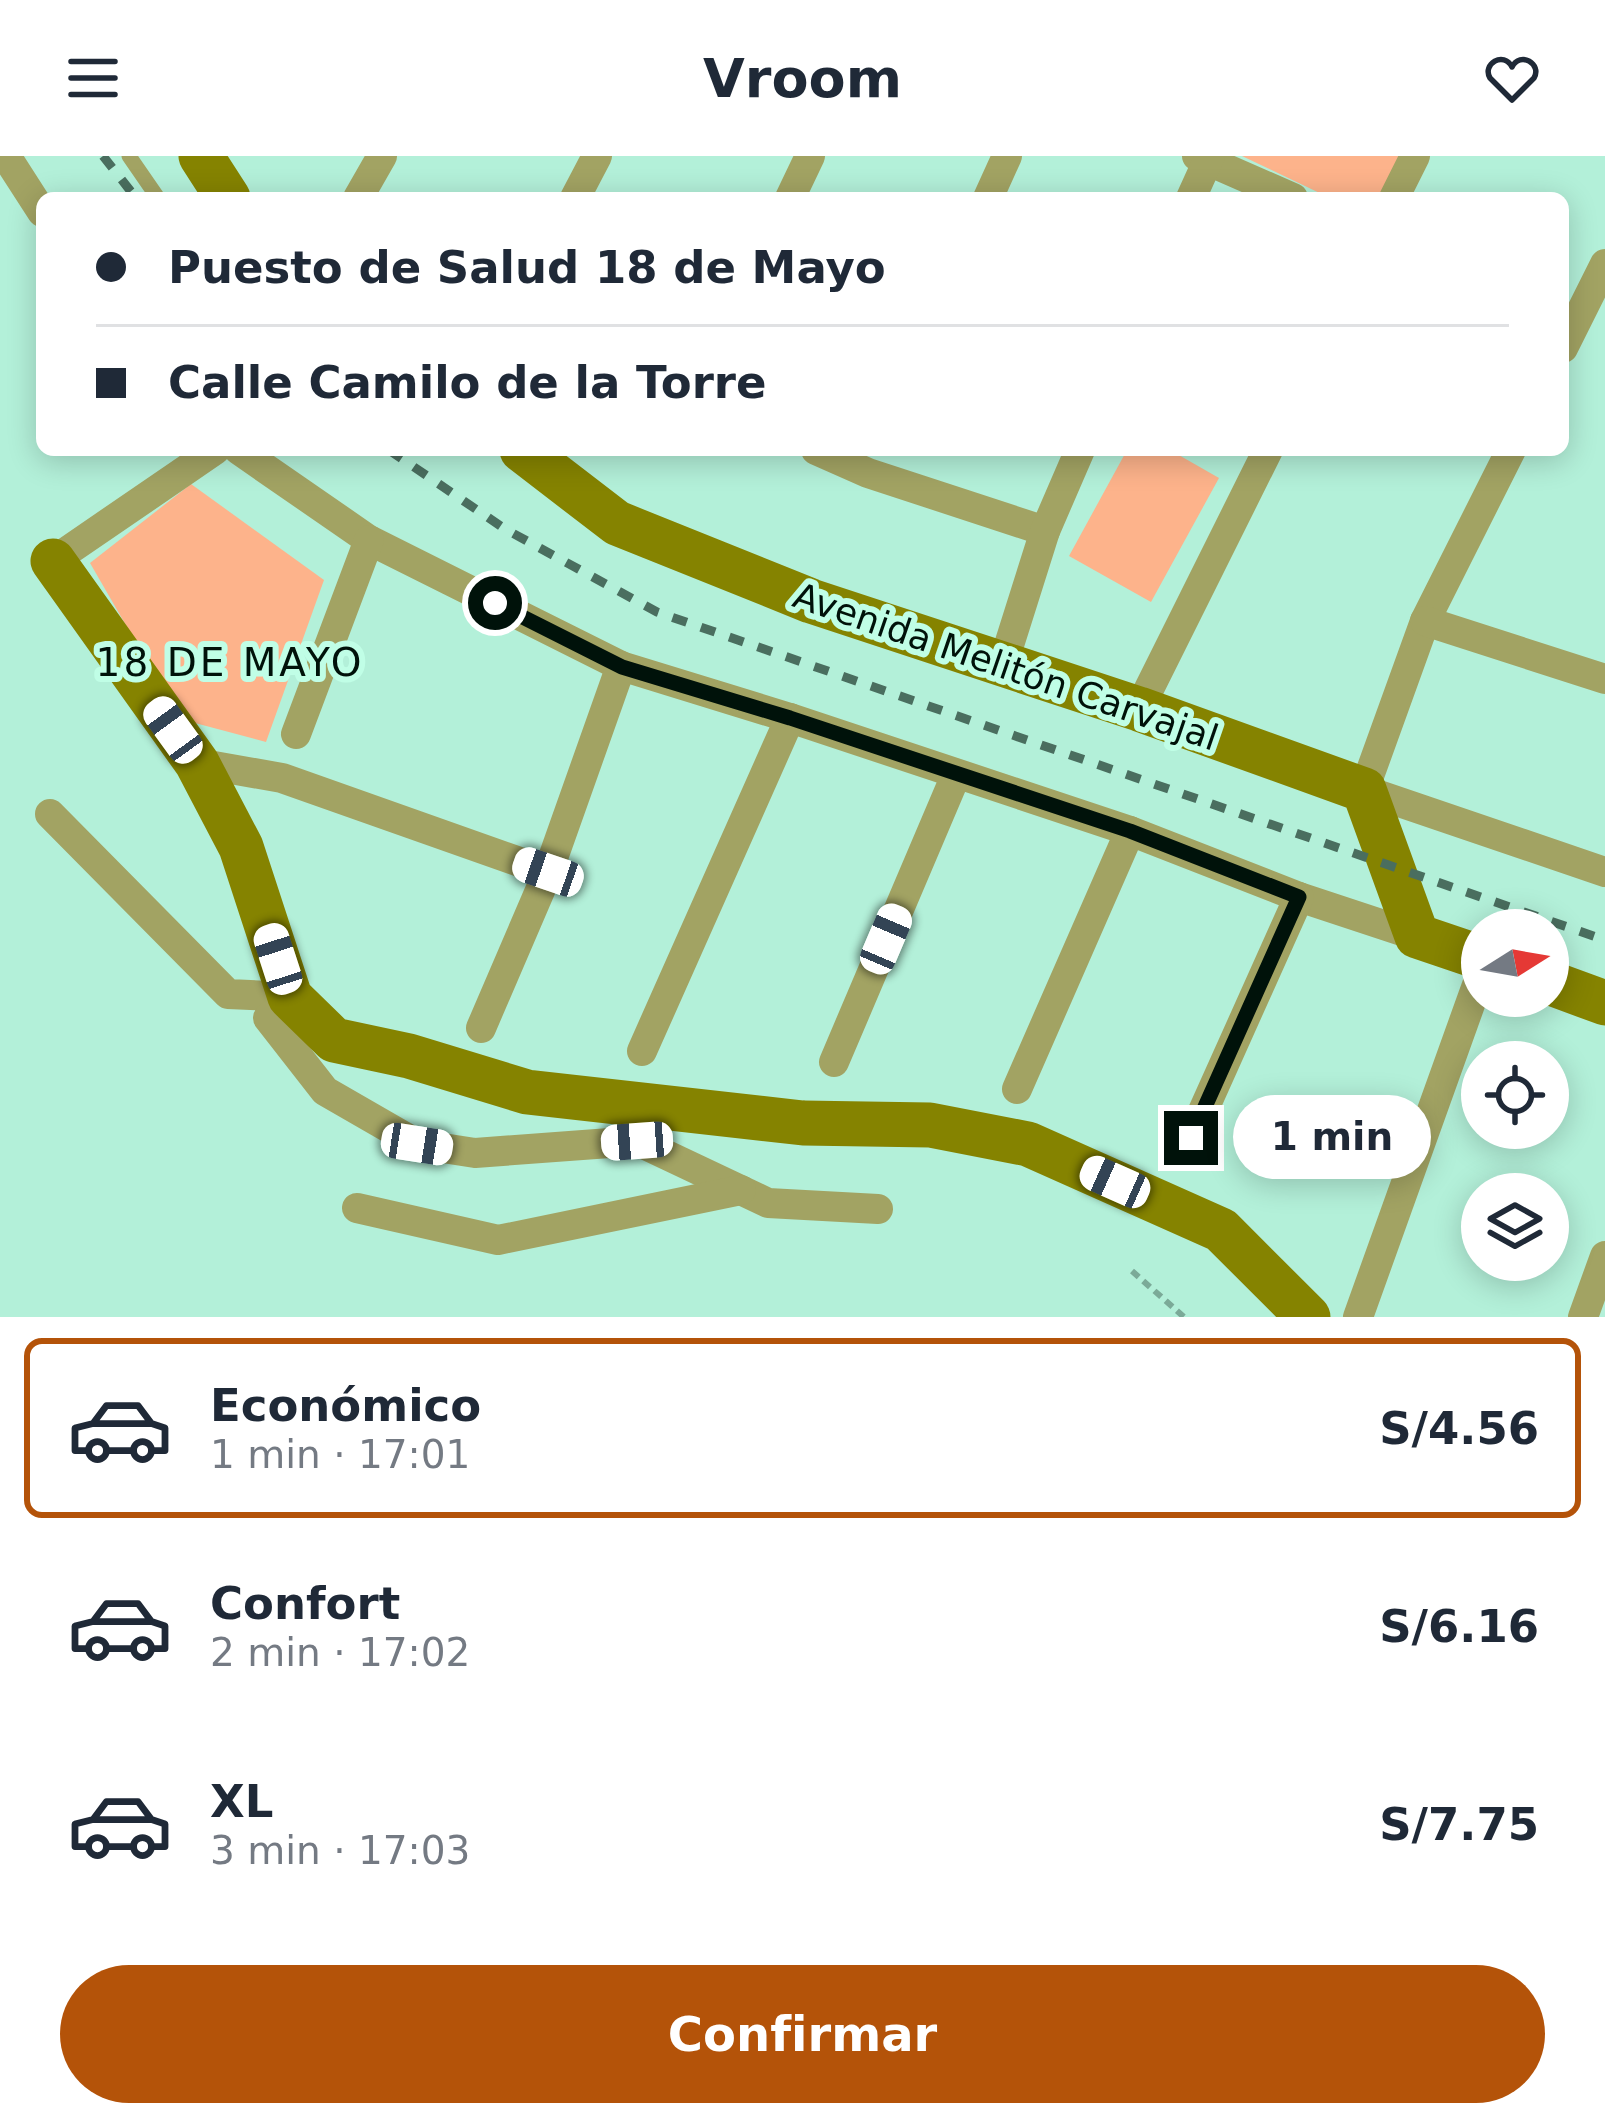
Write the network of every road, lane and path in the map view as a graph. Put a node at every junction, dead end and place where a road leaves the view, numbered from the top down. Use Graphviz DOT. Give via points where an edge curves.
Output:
graph roads {
  1 [pos="6,156"];
  2 [pos="129,156"];
  3 [pos="201,156"];
  4 [pos="382,156"];
  5 [pos="597,156"];
  6 [pos="810,156"];
  7 [pos="1006,156"];
  8 [pos="1414,156"];
  9 [pos="1205,158"];
  10 [pos="154,192"];
  11 [pos="224,192"];
  12 [pos="361,192"];
  13 [pos="577,192"];
  14 [pos="793,192"];
  15 [pos="991,192"];
  16 [pos="1193,192"];
  17 [pos="1281,192"];
  18 [pos="1397,192"];
  19 [pos="36,203"];
  20 [pos="1605,264"];
  21 [pos="1569,336"];
  22 [pos="205,456"];
  23 [pos="248,456"];
  24 [pos="530,456"];
  25 [pos="1077,456"];
  26 [pos="1265,456"];
  27 [pos="1508,456"];
  28 [pos="873,461"];
  29 [pos="1045,531"];
  30 [pos="369,539"];
  31 [pos="53,561"];
  32 [pos="1425,621"];
  33 [pos="1004,664"];
  34 [pos="622,667"];
  35 [pos="1605,679"];
  36 [pos="1139,709"];
  37 [pos="790,718"];
  38 [pos="296,734"];
  39 [pos="197,764"];
  40 [pos="956,775"];
  41 [pos="1364,790"];
  42 [pos="50,814"];
  43 [pos="1130,831"];
  44 [pos="548,872"];
  45 [pos="1605,872"];
  46 [pos="1299,897"];
  47 [pos="1418,936"];
  48 [pos="1461,951"];
  49 [pos="1569,990"];
  50 [pos="290,997"];
  51 [pos="1605,1003"];
  52 [pos="1466,1017"];
  53 [pos="481,1028"];
  54 [pos="642,1051"];
  55 [pos="834,1062"];
  56 [pos="1017,1089"];
  57 [pos="1191,1138"];
  58 [pos="740,1190"];
  59 [pos="357,1208"];
  60 [pos="878,1209"];
  61 [pos="1605,1256"];
  62 [pos="1132,1270"];
  63 [pos="1184,1317"];
  64 [pos="1308,1317"];
  65 [pos="1358,1317"];
  66 [pos="1583,1317"];
  1 -- 19 [label="street"];
  2 -- 10 [label="lane"];
  3 -- 11 [label="street"];
  4 -- 12 [label="street"];
  5 -- 13 [label="street"];
  6 -- 14 [label="street"];
  7 -- 15 [label="street"];
  8 -- 18 [label="street"];
  9 -- 16 [label="street"];
  9 -- 17 [label="street"];
  20 -- 21 [label="street"];
  22 -- 31 [label="street"];
  23 -- 30 [label="street"];
  24 -- 33 [label="street, Avenida Melitón Carvajal" via="617,523 811,601"];
  25 -- 29 [label="street"];
  26 -- 36 [label="street"];
  27 -- 32 [label="street"];
  28 -- 29 [label="street"];
  29 -- 33 [label="street"];
  30 -- 34 [label="street"];
  30 -- 38 [label="street"];
  31 -- 39 [label="street"];
  32 -- 35 [label="street"];
  32 -- 41 [label="street"];
  33 -- 36 [label="street, Avenida Melitón Carvajal"];
  34 -- 37 [label="street"];
  34 -- 44 [label="street"];
  36 -- 41 [label="street, Avenida Melitón Carvajal"];
  37 -- 40 [label="street"];
  37 -- 54 [label="street"];
  39 -- 44 [label="street" via="282,778"];
  39 -- 50 [label="street" via="241,847"];
  40 -- 43 [label="street"];
  40 -- 55 [label="street"];
  41 -- 45 [label="street"];
  41 -- 47 [label="street"];
  42 -- 50 [label="street" via="228,994"];
  43 -- 46 [label="street"];
  43 -- 56 [label="street"];
  44 -- 53 [label="street"];
  46 -- 47 [label="street"];
  46 -- 57 [label="street"];
  47 -- 48 [label="street"];
  49 -- 51 [label="street"];
  50 -- 58 [label="street" via="268,1018 325,1091 417,1144 475,1153 637,1141"];
  50 -- 64 [label="street" via="334,1040 527,1092 803,1123 930,1125 1028,1144 1221,1229"];
  52 -- 65 [label="street"];
  58 -- 59 [label="street" via="498,1240"];
  58 -- 60 [label="street" via="768,1203"];
  61 -- 66 [label="street"];
  62 -- 63 [label="path"];
}
